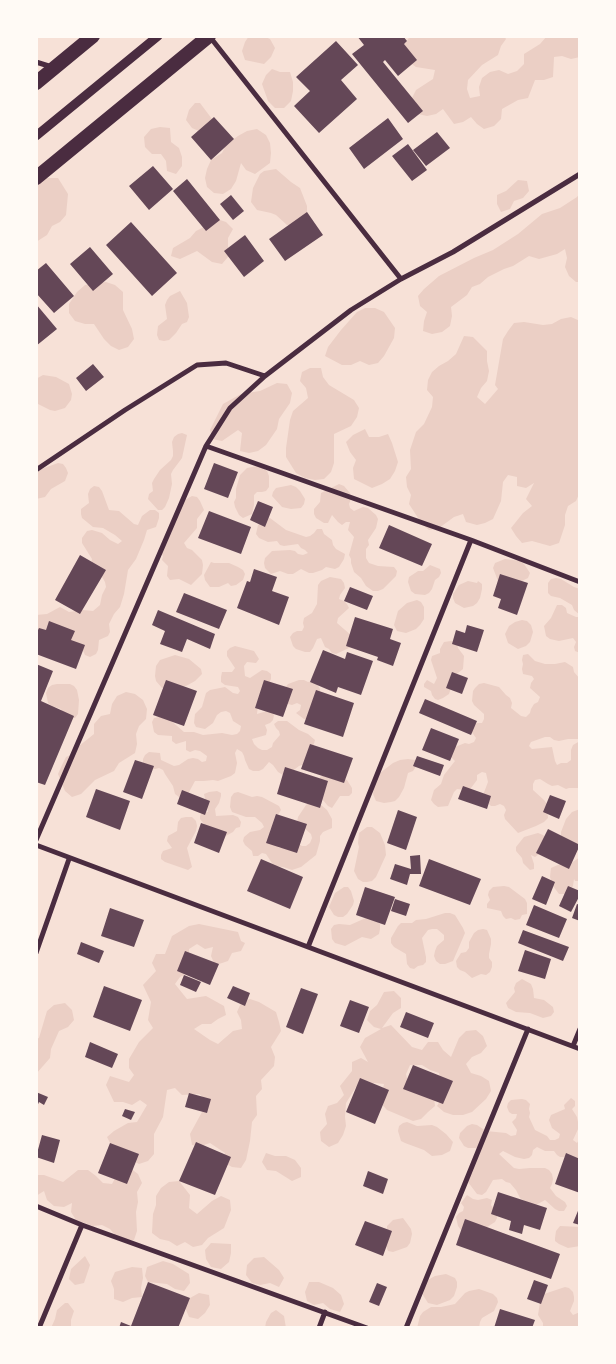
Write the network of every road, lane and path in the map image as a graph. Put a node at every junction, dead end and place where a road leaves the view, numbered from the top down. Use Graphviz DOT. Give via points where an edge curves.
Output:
graph roads {
  1 [pos="93,36"];
  2 [pos="158,36"];
  3 [pos="209,36"];
  4 [pos="36,62"];
  5 [pos="54,68"];
  6 [pos="36,83"];
  7 [pos="36,136"];
  8 [pos="580,174"];
  9 [pos="36,178"];
  10 [pos="401,279"];
  11 [pos="265,376"];
  12 [pos="206,446"];
  13 [pos="36,470"];
  14 [pos="471,540"];
  15 [pos="580,582"];
  16 [pos="36,840"];
  17 [pos="36,845"];
  18 [pos="69,859"];
  19 [pos="308,948"];
  20 [pos="36,953"];
  21 [pos="528,1029"];
  22 [pos="580,1029"];
  23 [pos="573,1046"];
  24 [pos="580,1049"];
  25 [pos="36,1206"];
  26 [pos="82,1224"];
  27 [pos="325,1312"];
  28 [pos="39,1328"];
  29 [pos="319,1328"];
  30 [pos="366,1328"];
  31 [pos="406,1328"];
  1 -- 5 [label="highway"];
  2 -- 7 [label="street"];
  3 -- 9 [label="highway"];
  3 -- 10 [label="street"];
  4 -- 5 [label="street"];
  5 -- 6 [label="highway"];
  8 -- 10 [label="street" via="453,252"];
  10 -- 11 [label="street" via="351,310"];
  11 -- 12 [label="street" via="230,408"];
  11 -- 13 [label="street" via="226,363 197,365"];
  12 -- 14 [label="street"];
  12 -- 16 [label="street"];
  14 -- 15 [label="street"];
  14 -- 19 [label="street"];
  17 -- 18 [label="street"];
  18 -- 19 [label="street"];
  18 -- 20 [label="street"];
  19 -- 21 [label="street"];
  21 -- 23 [label="street"];
  21 -- 31 [label="street"];
  22 -- 23 [label="street"];
  23 -- 24 [label="street"];
  25 -- 26 [label="street"];
  26 -- 27 [label="street"];
  26 -- 28 [label="street"];
  27 -- 29 [label="street"];
  27 -- 30 [label="street"];
}
